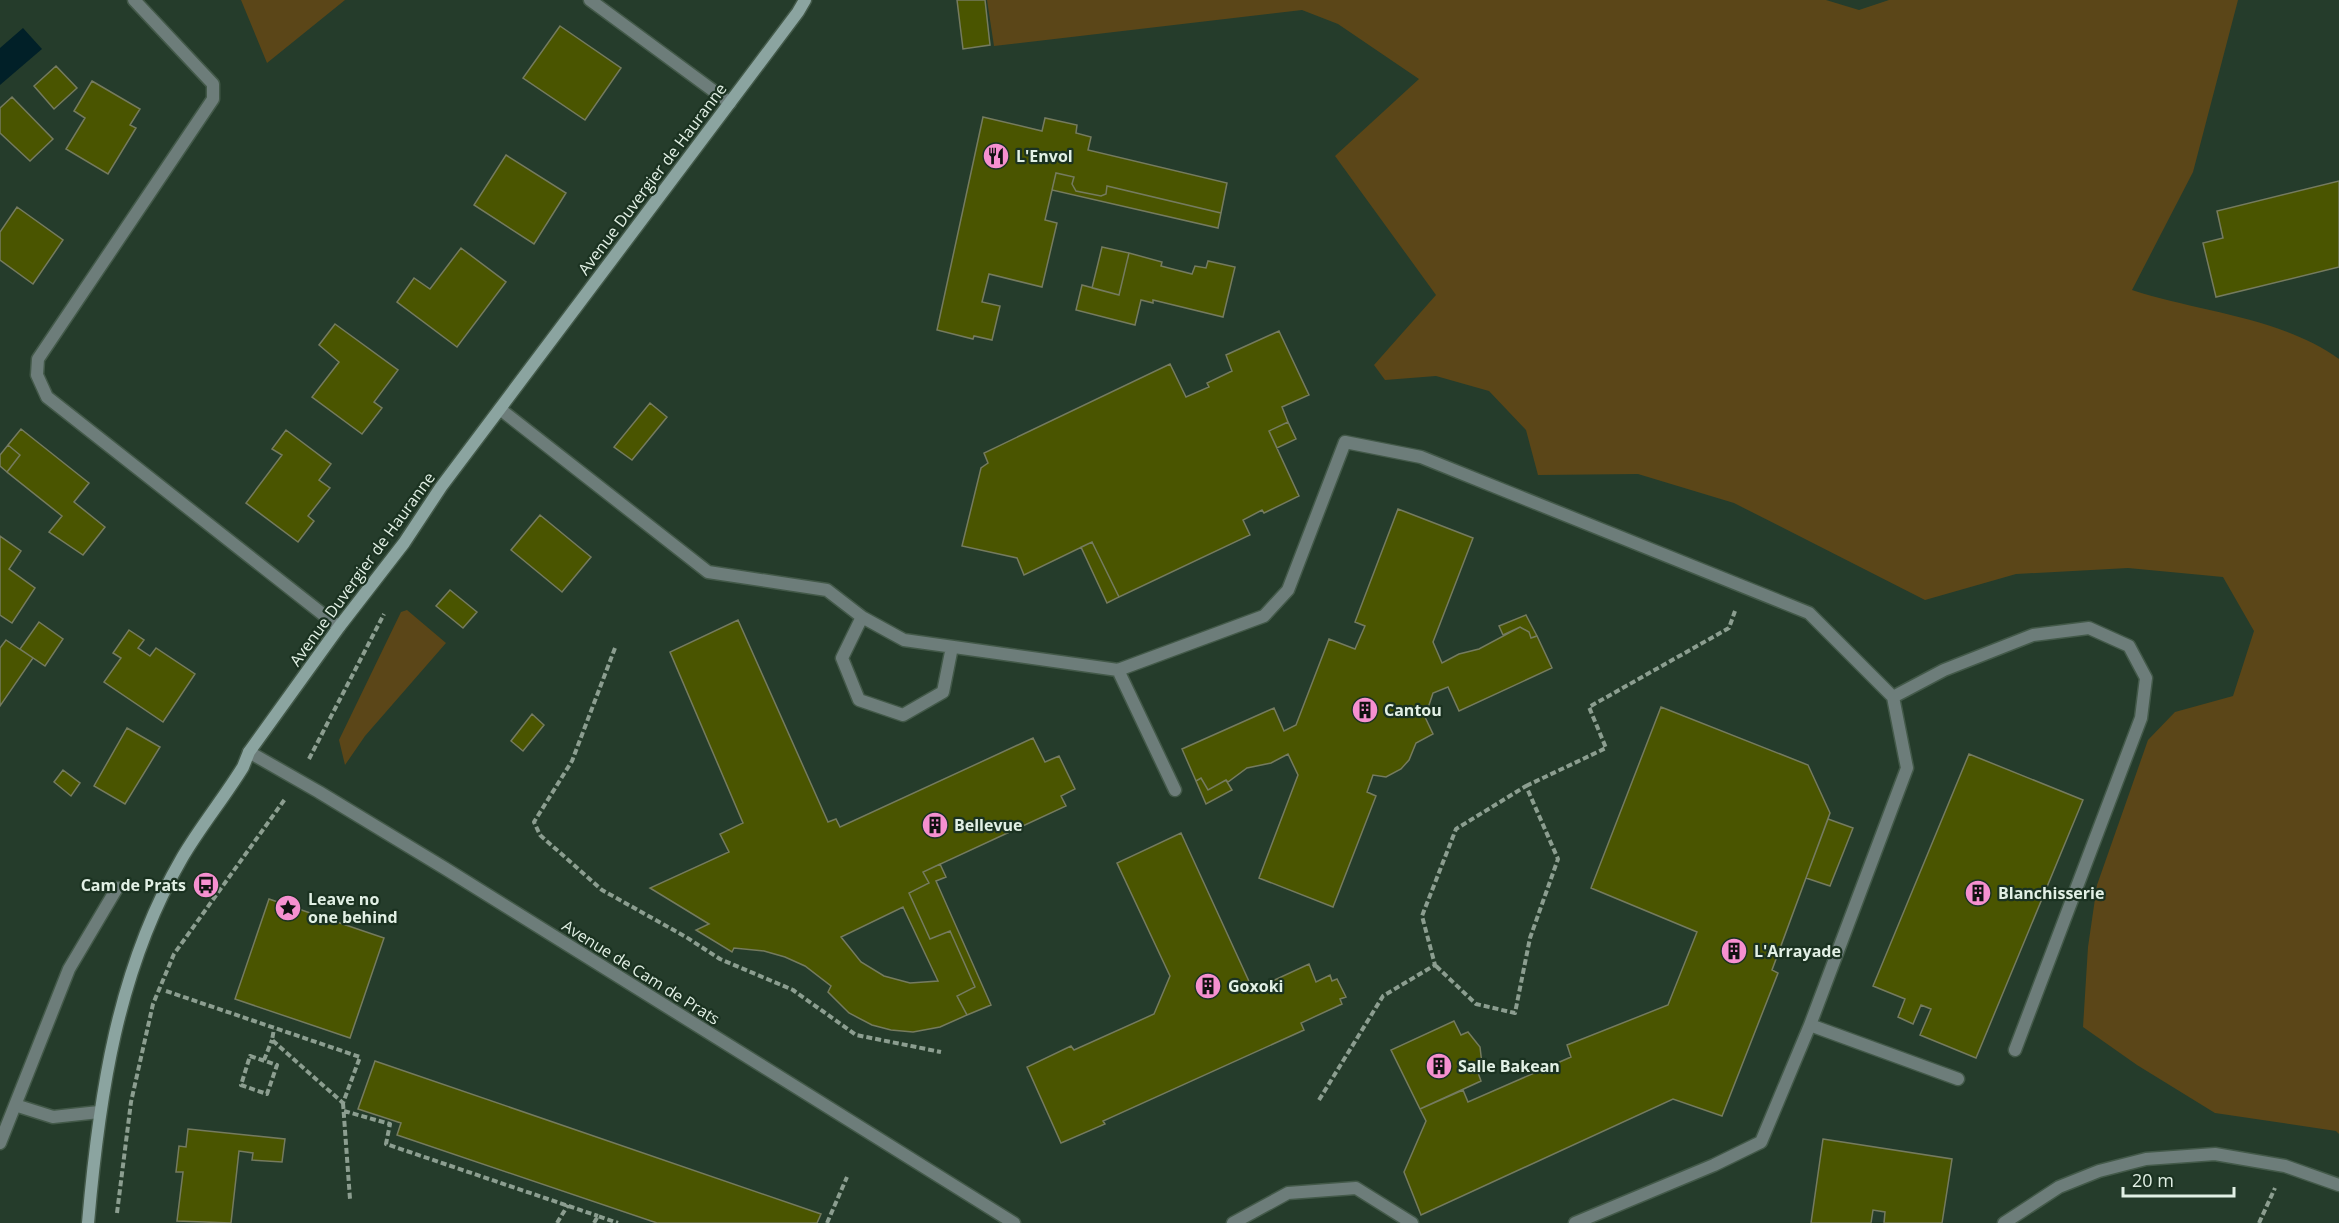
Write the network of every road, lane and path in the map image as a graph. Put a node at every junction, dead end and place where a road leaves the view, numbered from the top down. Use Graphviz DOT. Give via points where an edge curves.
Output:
graph roads {
  1 [pos="134,0"];
  2 [pos="590,0"];
  3 [pos="805,0"];
  4 [pos="730,103"];
  5 [pos="500,409"];
  6 [pos="1745,586"];
  7 [pos="386,611"];
  8 [pos="862,617"];
  9 [pos="339,627"];
  10 [pos="952,647"];
  11 [pos="615,648"];
  12 [pos="1118,670"];
  13 [pos="1893,697"];
  14 [pos="249,752"];
  15 [pos="298,780"];
  16 [pos="1527,786"];
  17 [pos="1175,790"];
  18 [pos="117,888"];
  19 [pos="1435,965"];
  20 [pos="166,991"];
  21 [pos="1810,1025"];
  22 [pos="274,1029"];
  23 [pos="272,1040"];
  24 [pos="2015,1050"];
  25 [pos="941,1052"];
  26 [pos="264,1060"];
  27 [pos="1958,1079"];
  28 [pos="1319,1100"];
  29 [pos="343,1104"];
  30 [pos="15,1105"];
  31 [pos="344,1111"];
  32 [pos="99,1112"];
  33 [pos="1,1137"];
  34 [pos="2285,1166"];
  35 [pos="847,1177"];
  36 [pos="2339,1185"];
  37 [pos="350,1199"];
  38 [pos="568,1205"];
  39 [pos="598,1216"];
  40 [pos="88,1223"];
  41 [pos="116,1223"];
  42 [pos="556,1223"];
  43 [pos="594,1223"];
  44 [pos="618,1223"];
  45 [pos="827,1223"];
  46 [pos="1014,1223"];
  47 [pos="1233,1223"];
  48 [pos="1412,1223"];
  49 [pos="1575,1223"];
  50 [pos="2004,1223"];
  51 [pos="2259,1223"];
  1 -- 9 [label="street" via="213,84 213,99 38,359 37,375 47,397"];
  2 -- 4 [label="street"];
  3 -- 4 [label="main road, Avenue Duvergier de Hauranne"];
  4 -- 5 [label="main road, Avenue Duvergier de Hauranne"];
  5 -- 8 [label="street" via="708,572 827,590"];
  5 -- 9 [label="main road, Avenue Duvergier de Hauranne"];
  6 -- 12 [label="street" via="1421,457 1345,442 1288,590 1264,616"];
  6 -- 13 [label="street" via="1809,613"];
  6 -- 16 [label="path" via="1729,628 1589,706 1606,748"];
  7 -- 15 [label="path"];
  8 -- 10 [label="street" via="904,640"];
  8 -- 10 [label="street" via="842,658 860,700 903,715 943,692"];
  9 -- 14 [label="main road, Avenue Duvergier de Hauranne"];
  10 -- 12 [label="street"];
  11 -- 25 [label="path" via="572,761 534,822 540,835 602,890 720,959 793,990 856,1035"];
  12 -- 17 [label="street"];
  13 -- 21 [label="street" via="1906,768"];
  13 -- 24 [label="street" via="1944,670 2033,635 2089,628 2130,646 2146,678 2141,718"];
  14 -- 15 [label="street, Avenue de Cam de Prats"];
  14 -- 32 [label="main road, Avenue Duvergier de Hauranne" via="238,775 182,857 142,938 116,1027"];
  15 -- 41 [label="path" via="174,954 153,1004 131,1102"];
  15 -- 46 [label="street, Avenue de Cam de Prats"];
  16 -- 19 [label="path" via="1455,829 1422,916"];
  16 -- 19 [label="path" via="1558,859 1530,938 1515,1013 1476,1004"];
  18 -- 30 [label="street" via="69,969"];
  19 -- 28 [label="path" via="1383,996"];
  20 -- 22 [label="path"];
  21 -- 27 [label="street"];
  21 -- 49 [label="street" via="1761,1142"];
  22 -- 23 [label="path"];
  22 -- 29 [label="path" via="360,1057"];
  23 -- 26 [label="path"];
  23 -- 29 [label="path"];
  26 -- 26 [label="path" via="250,1056 241,1085 267,1094 277,1065"];
  29 -- 31 [label="path"];
  30 -- 32 [label="street" via="53,1117"];
  30 -- 33 [label="street"];
  31 -- 37 [label="path"];
  31 -- 38 [label="path" via="390,1124 386,1144"];
  32 -- 40 [label="main road, Avenue Duvergier de Hauranne"];
  34 -- 36 [label="street"];
  34 -- 50 [label="street" via="2215,1154 2146,1159 2059,1187"];
  34 -- 51 [label="path"];
  35 -- 45 [label="path"];
  38 -- 39 [label="path"];
  38 -- 42 [label="path"];
  39 -- 43 [label="path"];
  39 -- 44 [label="path"];
  47 -- 48 [label="street" via="1288,1193 1356,1188"];
}
